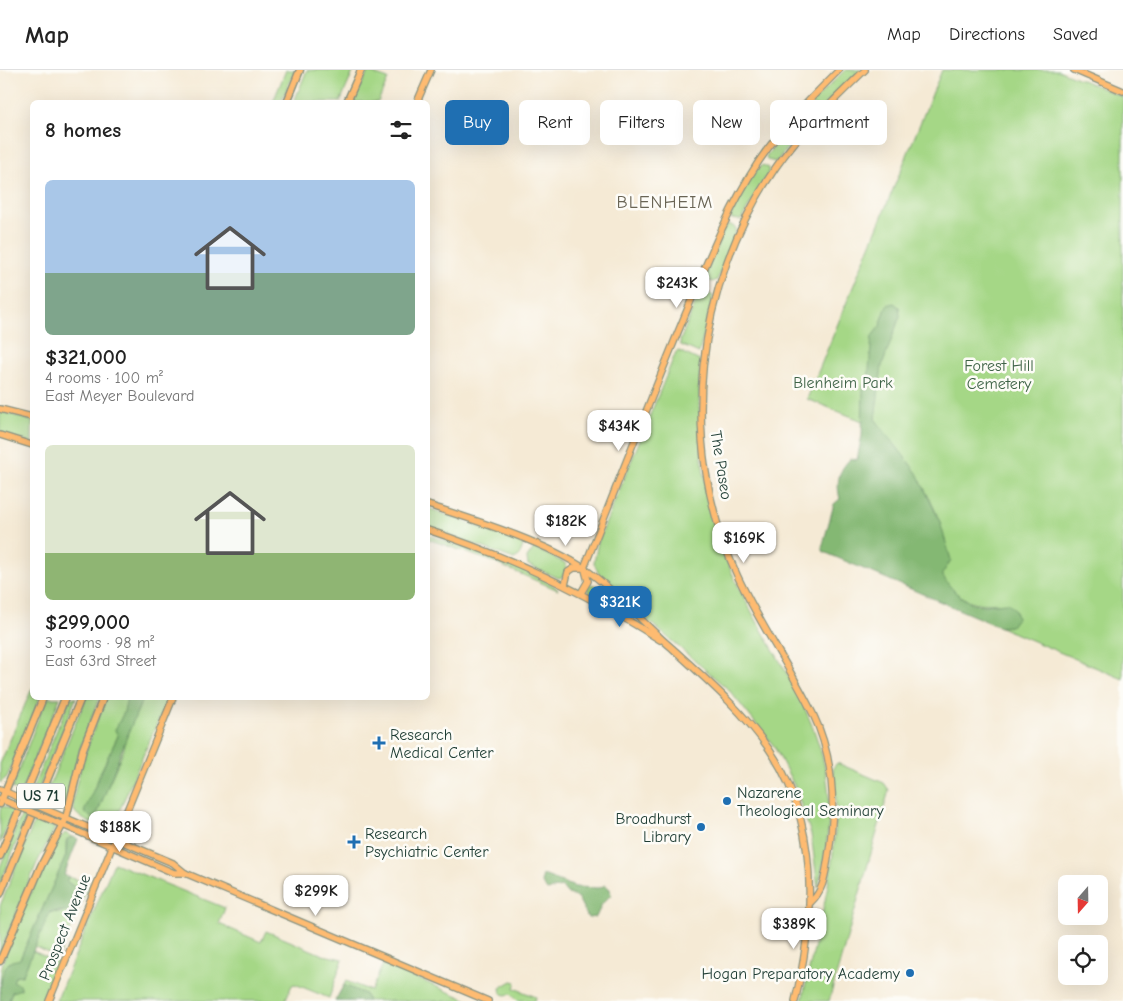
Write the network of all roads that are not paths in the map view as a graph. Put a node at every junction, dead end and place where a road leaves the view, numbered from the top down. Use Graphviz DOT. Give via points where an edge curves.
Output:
graph roads {
  1 [pos="300,70"];
  2 [pos="360,70"];
  3 [pos="431,70"];
  4 [pos="839,70"];
  5 [pos="865,70"];
  6 [pos="1074,70"];
  7 [pos="1123,90"];
  8 [pos="288,100"];
  9 [pos="348,100"];
  10 [pos="418,100"];
  11 [pos="0,409"];
  12 [pos="30,417"];
  13 [pos="0,435"];
  14 [pos="30,444"];
  15 [pos="430,506"];
  16 [pos="430,531"];
  17 [pos="584,568"];
  18 [pos="565,585"];
  19 [pos="582,593"];
  20 [pos="669,646"];
  21 [pos="42,700"];
  22 [pos="64,700"];
  23 [pos="80,700"];
  24 [pos="102,700"];
  25 [pos="172,700"];
  26 [pos="3,790"];
  27 [pos="1,801"];
  28 [pos="66,818"];
  29 [pos="62,825"];
  30 [pos="115,838"];
  31 [pos="112,847"];
  32 [pos="0,856"];
  33 [pos="185,873"];
  34 [pos="0,894"];
  35 [pos="810,903"];
  36 [pos="0,961"];
  37 [pos="49,1001"];
  38 [pos="488,1001"];
  39 [pos="795,1001"];
  1 -- 8 [label="highway"];
  2 -- 9 [label="highway"];
  3 -- 10 [label="main road"];
  4 -- 17 [label="main road" via="794,117 760,160 726,219"];
  5 -- 35 [label="main road, The Paseo" via="810,124 776,167 742,226 717,289 705,350 702,387 702,430 714,509 736,574 819,727 829,771 833,800 831,838 822,889"];
  6 -- 7 [label="main road"];
  11 -- 12 [label="main road"];
  13 -- 14 [label="main road"];
  15 -- 17 [label="main road" via="529,542"];
  16 -- 18 [label="main road"];
  17 -- 18 [label="main road" via="571,570"];
  17 -- 19 [label="main road" via="588,581"];
  17 -- 20 [label="main road"];
  18 -- 19 [label="main road"];
  19 -- 20 [label="main road"];
  20 -- 35 [label="main road" via="738,710 769,748 785,776 802,827 809,863"];
  21 -- 26 [label="highway"];
  22 -- 32 [label="highway, US 71"];
  23 -- 34 [label="highway, US 71"];
  24 -- 28 [label="highway" via="83,749"];
  25 -- 30 [label="main road, Prospect Avenue"];
  26 -- 27 [label="highway"];
  26 -- 28 [label="main road, bridge"];
  27 -- 29 [label="main road, bridge"];
  28 -- 29 [label="highway"];
  28 -- 30 [label="main road"];
  29 -- 31 [label="main road"];
  29 -- 36 [label="highway"];
  30 -- 31 [label="main road, Prospect Avenue"];
  30 -- 33 [label="main road" via="173,863"];
  31 -- 33 [label="main road" via="174,873"];
  31 -- 37 [label="main road, Prospect Avenue"];
  33 -- 38 [label="main road"];
  35 -- 39 [label="main road, The Paseo"];
}
